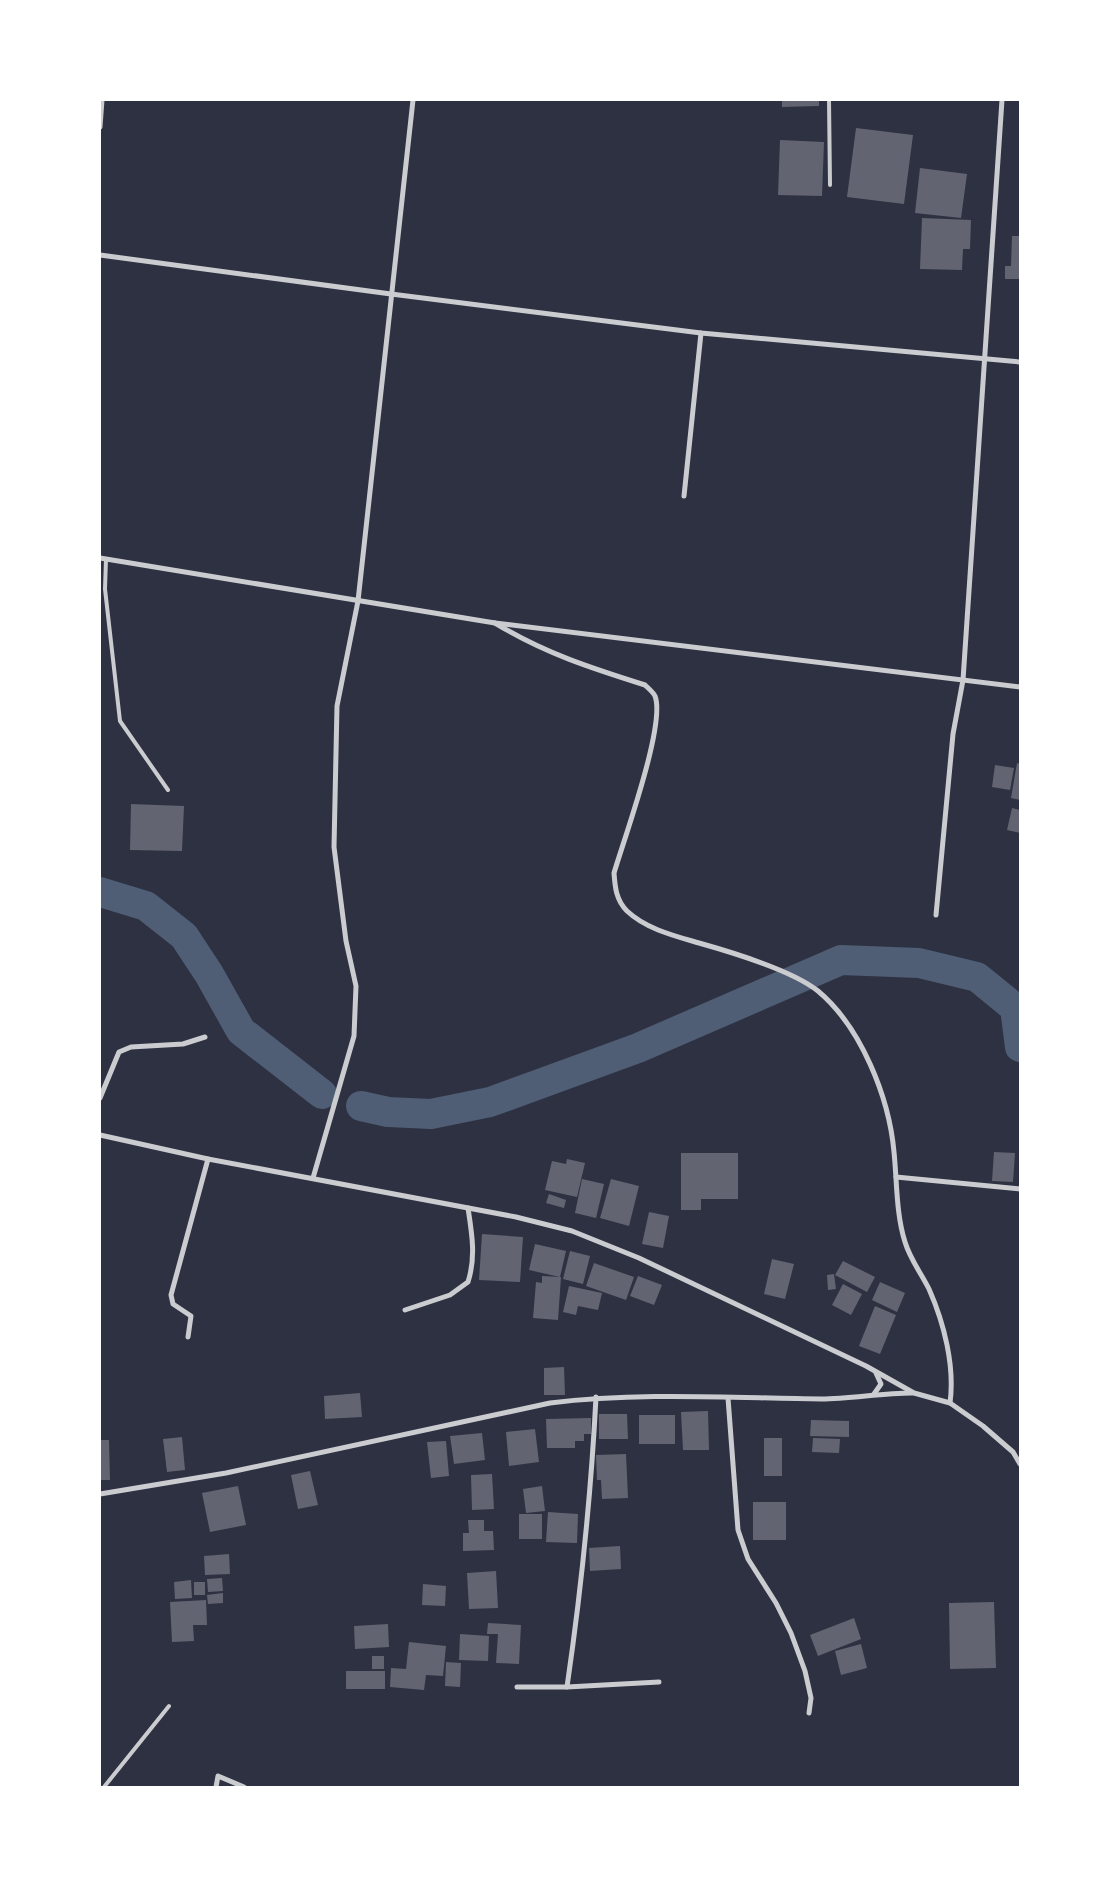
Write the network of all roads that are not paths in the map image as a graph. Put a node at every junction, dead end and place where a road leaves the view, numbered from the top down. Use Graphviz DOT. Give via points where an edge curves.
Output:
graph roads {
  1 [pos="102,100"];
  2 [pos="413,100"];
  3 [pos="829,100"];
  4 [pos="1002,100"];
  5 [pos="100,127"];
  6 [pos="830,185"];
  7 [pos="100,255"];
  8 [pos="391,294"];
  9 [pos="701,333"];
  10 [pos="985,360"];
  11 [pos="1020,362"];
  12 [pos="684,496"];
  13 [pos="103,558"];
  14 [pos="358,601"];
  15 [pos="495,623"];
  16 [pos="963,680"];
  17 [pos="1020,687"];
  18 [pos="168,790"];
  19 [pos="936,915"];
  20 [pos="205,1037"];
  21 [pos="100,1098"];
  22 [pos="100,1135"];
  23 [pos="208,1158"];
  24 [pos="896,1177"];
  25 [pos="313,1178"];
  26 [pos="1020,1189"];
  27 [pos="468,1208"];
  28 [pos="405,1310"];
  29 [pos="188,1336"];
  30 [pos="874,1371"];
  31 [pos="874,1394"];
  32 [pos="914,1394"];
  33 [pos="596,1397"];
  34 [pos="728,1398"];
  35 [pos="950,1403"];
  36 [pos="1020,1464"];
  37 [pos="100,1494"];
  38 [pos="659,1682"];
  39 [pos="517,1687"];
  40 [pos="567,1687"];
  41 [pos="169,1706"];
  42 [pos="809,1713"];
  43 [pos="104,1787"];
  44 [pos="216,1787"];
  45 [pos="244,1787"];
  1 -- 5 [label="street"];
  2 -- 8 [label="street"];
  3 -- 6 [label="lane"];
  4 -- 10 [label="street"];
  7 -- 8 [label="street"];
  8 -- 9 [label="street"];
  8 -- 14 [label="street"];
  9 -- 10 [label="street"];
  9 -- 12 [label="street"];
  10 -- 11 [label="street"];
  10 -- 16 [label="street"];
  13 -- 14 [label="street"];
  13 -- 18 [label="lane" via="120,721"];
  14 -- 15 [label="street"];
  14 -- 25 [label="street" via="337,706 334,847 346,941 356,986 354,1036"];
  15 -- 16 [label="street"];
  15 -- 24 [label="street" via="526,642 571,662 645,684 655,696 655,736 614,873 615,893 627,910 648,925 780,972 817,990 843,1016 862,1048 885,1101"];
  16 -- 17 [label="street"];
  16 -- 19 [label="street" via="953,734"];
  20 -- 21 [label="street" via="183,1044 131,1047 119,1052"];
  22 -- 23 [label="street"];
  23 -- 25 [label="street"];
  23 -- 29 [label="street" via="171,1295 174,1304 191,1316"];
  24 -- 26 [label="street"];
  24 -- 35 [label="street" via="905,1241 929,1289 941,1323 950,1373"];
  25 -- 27 [label="street"];
  27 -- 28 [label="street" via="473,1247 473,1265 468,1282 450,1295"];
  27 -- 30 [label="street" via="572,1231 639,1258"];
  30 -- 31 [label="street" via="881,1379"];
  30 -- 32 [label="street"];
  31 -- 32 [label="street"];
  31 -- 34 [label="street" via="824,1399"];
  32 -- 35 [label="street"];
  33 -- 34 [label="street"];
  33 -- 37 [label="street" via="550,1403 226,1473"];
  33 -- 40 [label="street" via="584,1548"];
  34 -- 42 [label="street" via="738,1530 748,1559 791,1633 809,1689"];
  35 -- 36 [label="street" via="984,1426 1013,1452"];
  38 -- 40 [label="street"];
  39 -- 40 [label="street"];
  41 -- 43 [label="lane"];
  44 -- 45 [label="street" via="218,1776"];
}
